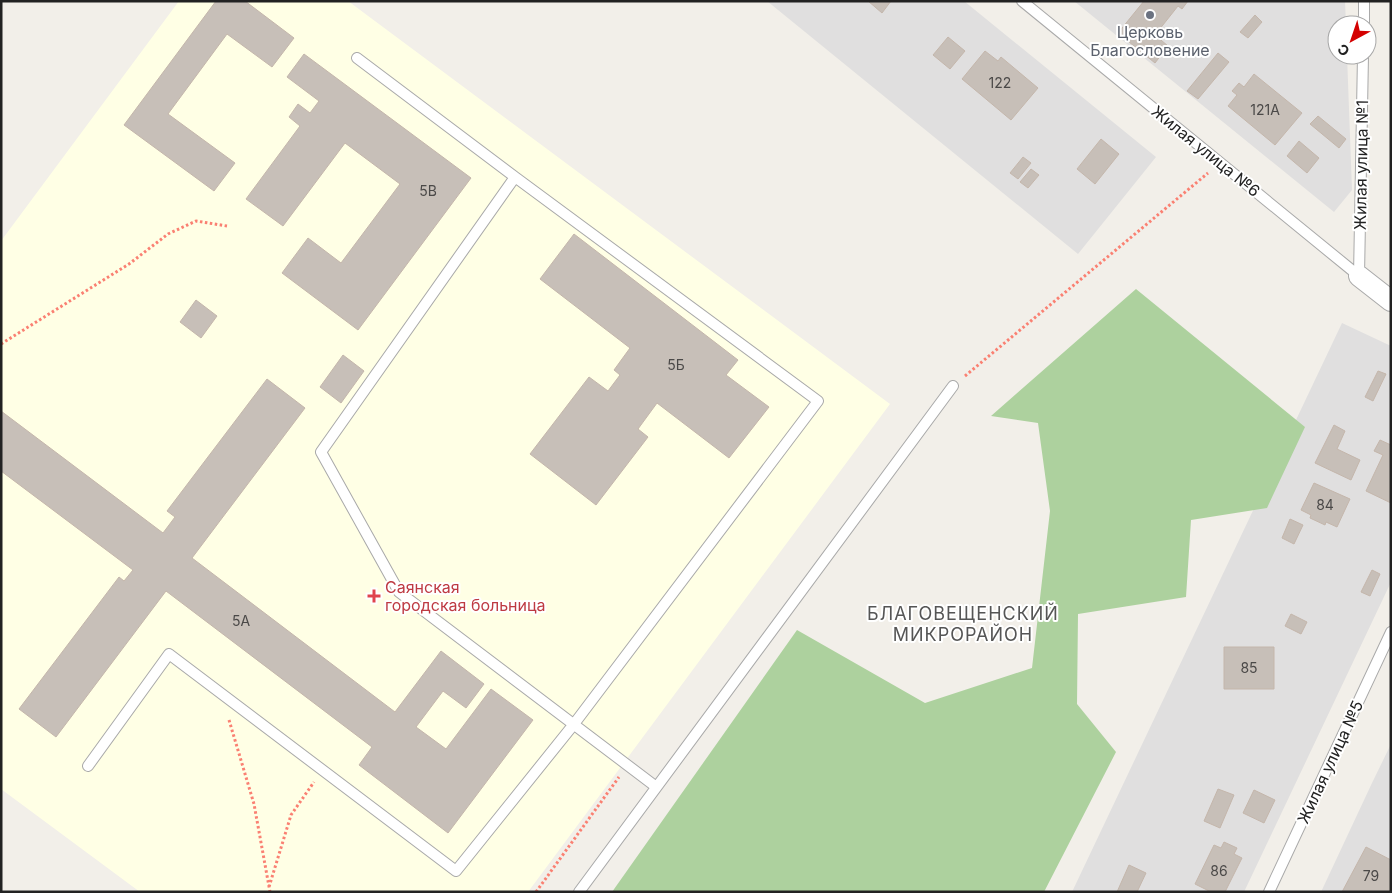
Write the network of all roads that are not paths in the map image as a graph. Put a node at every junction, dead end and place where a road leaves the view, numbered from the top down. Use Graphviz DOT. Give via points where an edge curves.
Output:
graph roads {
  1 [pos="1022,1"];
  2 [pos="1364,1"];
  3 [pos="1364,15"];
  4 [pos="357,58"];
  5 [pos="1363,65"];
  6 [pos="515,177"];
  7 [pos="1360,276"];
  8 [pos="1391,301"];
  9 [pos="954,386"];
  10 [pos="1391,632"];
  11 [pos="574,724"];
  12 [pos="88,766"];
  13 [pos="656,786"];
  14 [pos="579,892"];
  15 [pos="1269,892"];
  1 -- 7 [label="lane, Жилая улица №6"];
  2 -- 3 [label="lane"];
  4 -- 6 [label="lane"];
  5 -- 7 [label="lane, Жилая улица №1"];
  6 -- 11 [label="lane" via="321,452 399,592"];
  6 -- 11 [label="lane" via="818,401"];
  7 -- 8 [label="street, Жилая улица №6"];
  9 -- 13 [label="lane"];
  10 -- 15 [label="lane, Жилая улица №5"];
  11 -- 12 [label="lane" via="456,871 169,654"];
  11 -- 13 [label="lane"];
  13 -- 14 [label="lane"];
}
